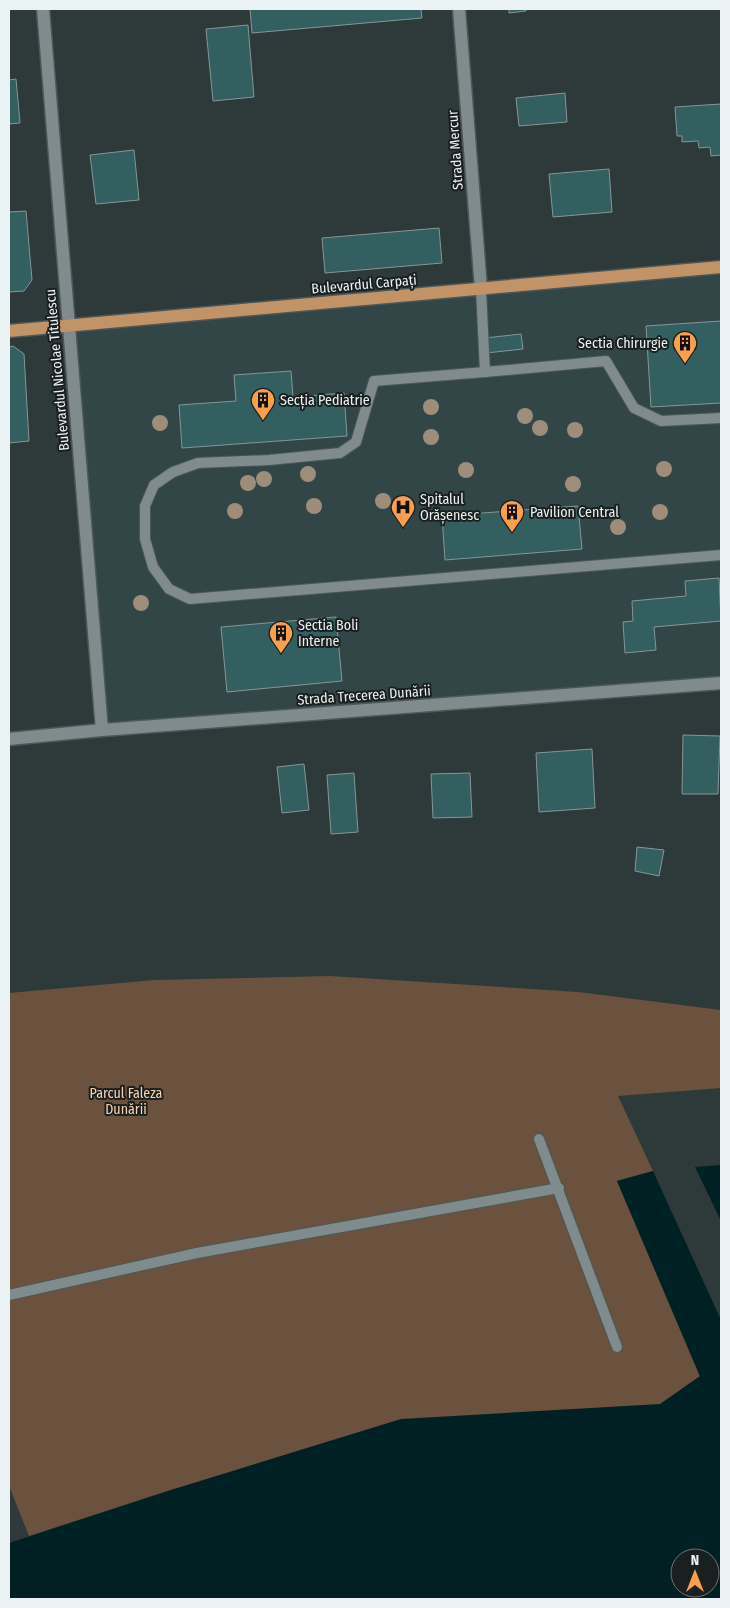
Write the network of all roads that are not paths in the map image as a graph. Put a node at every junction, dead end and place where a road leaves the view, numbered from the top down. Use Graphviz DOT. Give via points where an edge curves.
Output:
graph roads {
  1 [pos="43,9"];
  2 [pos="459,9"];
  3 [pos="721,267"];
  4 [pos="481,289"];
  5 [pos="69,326"];
  6 [pos="9,331"];
  7 [pos="485,372"];
  8 [pos="721,418"];
  9 [pos="721,555"];
  10 [pos="721,683"];
  11 [pos="102,730"];
  12 [pos="9,739"];
  13 [pos="539,1139"];
  14 [pos="559,1188"];
  15 [pos="9,1295"];
  16 [pos="617,1347"];
  1 -- 5 [label="street, Bulevardul Nicolae Titulescu"];
  2 -- 4 [label="street, Strada Mercur"];
  3 -- 4 [label="main road, Bulevardul Carpați"];
  4 -- 5 [label="main road, Bulevardul Carpați"];
  4 -- 7 [label="lane"];
  5 -- 6 [label="main road, Bulevardul Carpați"];
  5 -- 11 [label="street, Bulevardul Nicolae Titulescu"];
  7 -- 8 [label="lane" via="606,361 634,408 661,422"];
  7 -- 9 [label="lane" via="374,381 356,442 340,453 198,463 173,472 154,485 146,506 145,539 153,567 169,589 190,599"];
  10 -- 11 [label="street, Strada Trecerea Dunării"];
  11 -- 12 [label="street, Strada Trecerea Dunării"];
  13 -- 14 [label="lane"];
  14 -- 15 [label="lane" via="197,1253"];
  14 -- 16 [label="lane"];
}
